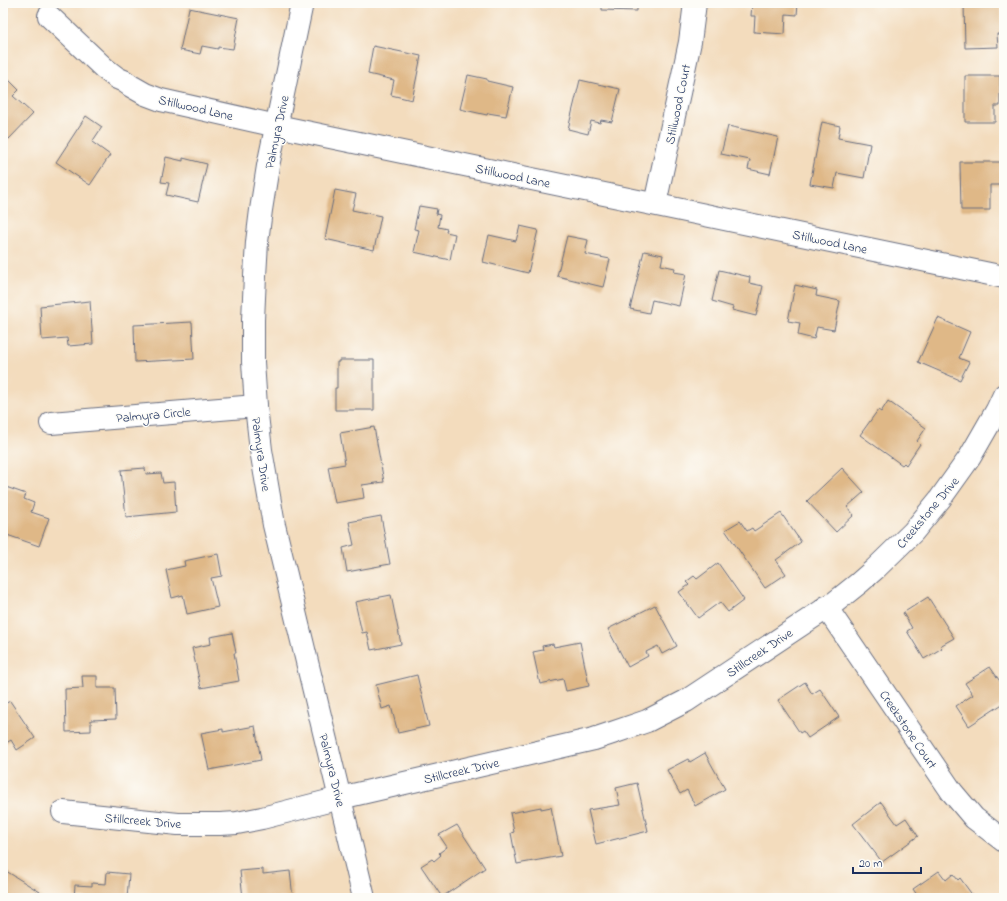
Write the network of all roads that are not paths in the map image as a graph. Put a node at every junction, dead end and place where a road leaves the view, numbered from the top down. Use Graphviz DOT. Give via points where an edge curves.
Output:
graph roads {
  1 [pos="302,3"];
  2 [pos="695,3"];
  3 [pos="49,16"];
  4 [pos="277,126"];
  5 [pos="656,204"];
  6 [pos="1004,277"];
  7 [pos="1004,395"];
  8 [pos="256,406"];
  9 [pos="51,422"];
  10 [pos="826,608"];
  11 [pos="340,798"];
  12 [pos="63,812"];
  13 [pos="1004,841"];
  14 [pos="364,898"];
  1 -- 4 [label="street, Palmyra Drive"];
  2 -- 5 [label="street, Stillwood Court" via="690,42"];
  3 -- 4 [label="street, Stillwood Lane" via="104,68 140,91 161,100"];
  4 -- 5 [label="street, Stillwood Lane"];
  4 -- 8 [label="street, Palmyra Drive" via="261,210 255,270 253,362"];
  5 -- 6 [label="street, Stillwood Lane"];
  7 -- 10 [label="street, Creekstone Drive" via="970,457 913,532 870,574"];
  8 -- 9 [label="street, Palmyra Circle"];
  8 -- 11 [label="street, Palmyra Drive" via="274,525"];
  10 -- 11 [label="street, Stillcreek Drive" via="686,701 647,721 594,739"];
  10 -- 13 [label="street, Creekstone Court" via="952,792 974,818"];
  11 -- 12 [label="street, Stillcreek Drive" via="262,818 220,824 178,824"];
  11 -- 14 [label="street, Palmyra Drive"];
}
